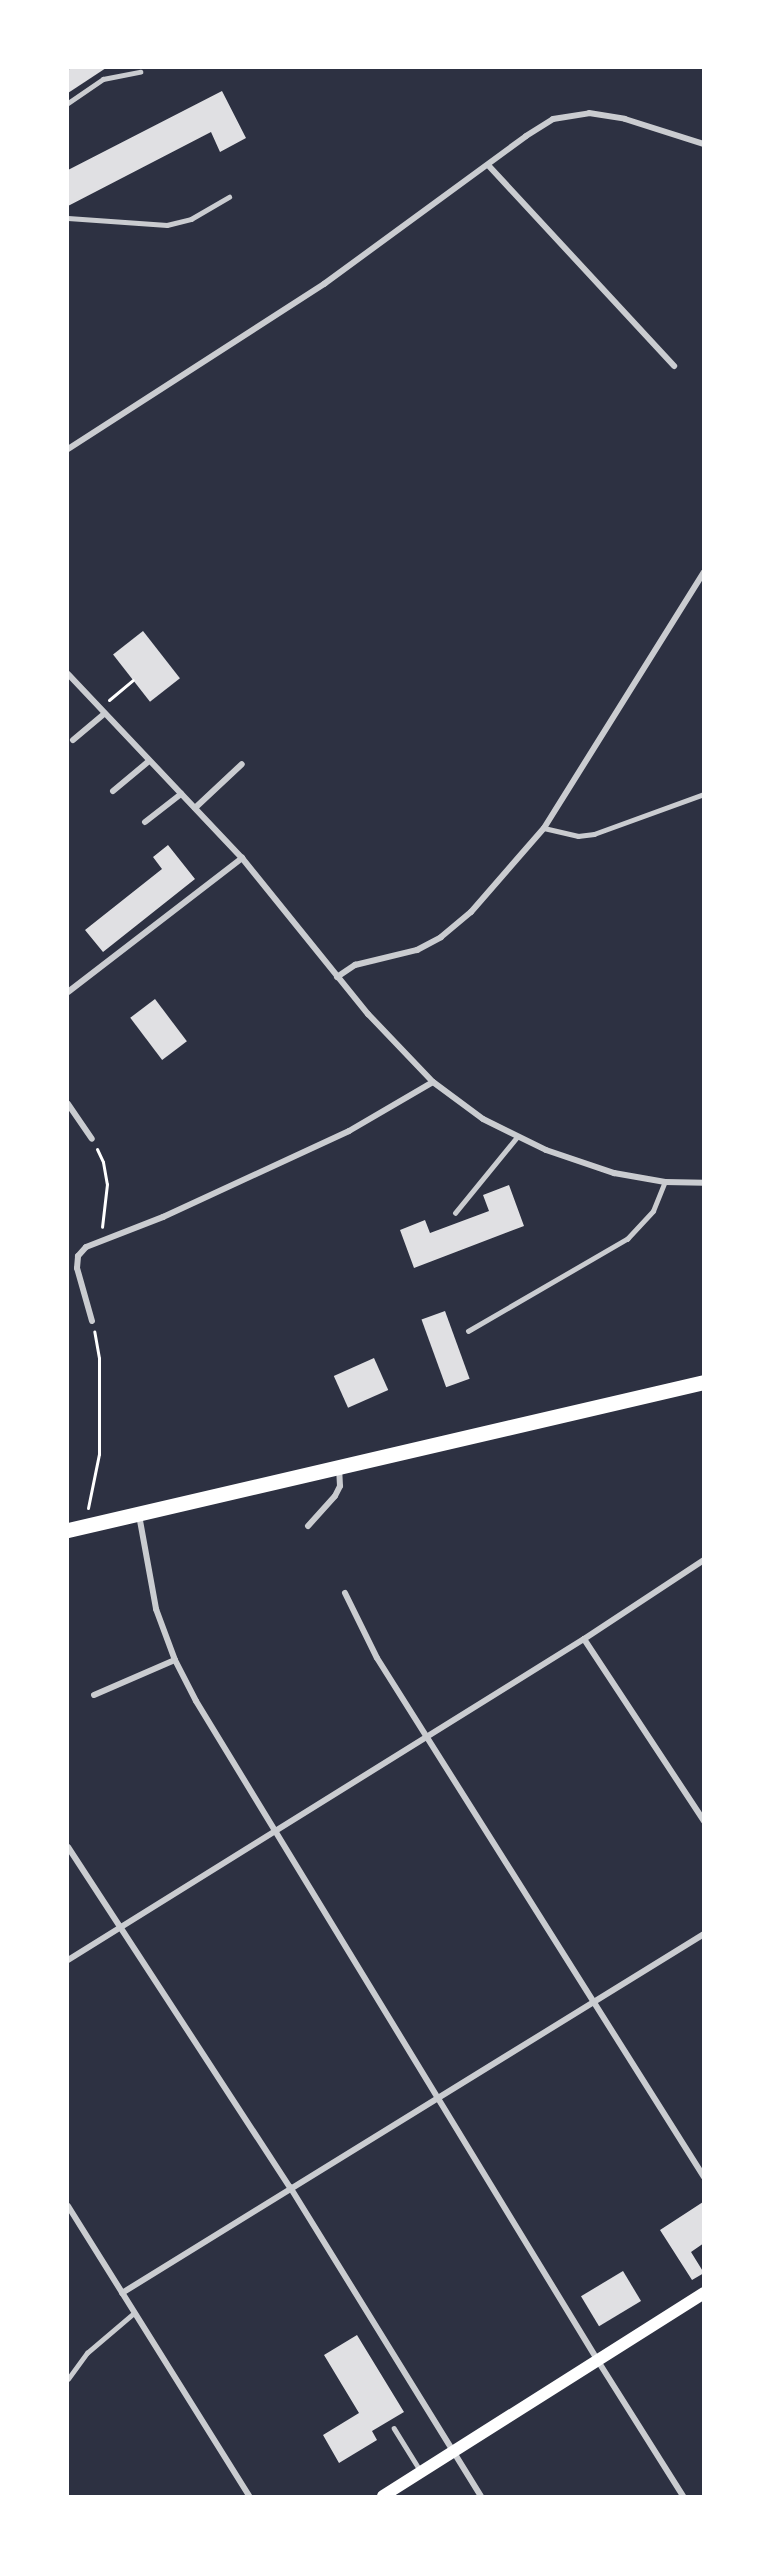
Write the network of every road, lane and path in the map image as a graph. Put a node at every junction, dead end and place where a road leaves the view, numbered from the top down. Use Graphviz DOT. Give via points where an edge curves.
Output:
graph roads {
  1 [pos="140,72"];
  2 [pos="68,103"];
  3 [pos="704,144"];
  4 [pos="488,165"];
  5 [pos="229,197"];
  6 [pos="68,218"];
  7 [pos="674,366"];
  8 [pos="68,449"];
  9 [pos="704,572"];
  10 [pos="68,674"];
  11 [pos="133,680"];
  12 [pos="99,708"];
  13 [pos="104,714"];
  14 [pos="73,740"];
  15 [pos="149,761"];
  16 [pos="242,764"];
  17 [pos="113,791"];
  18 [pos="181,794"];
  19 [pos="704,794"];
  20 [pos="195,808"];
  21 [pos="145,822"];
  22 [pos="544,828"];
  23 [pos="242,858"];
  24 [pos="337,977"];
  25 [pos="68,992"];
  26 [pos="433,1082"];
  27 [pos="68,1104"];
  28 [pos="517,1137"];
  29 [pos="92,1139"];
  30 [pos="665,1182"];
  31 [pos="704,1183"];
  32 [pos="455,1213"];
  33 [pos="100,1241"];
  34 [pos="92,1321"];
  35 [pos="468,1331"];
  36 [pos="704,1382"];
  37 [pos="339,1468"];
  38 [pos="139,1514"];
  39 [pos="91,1525"];
  40 [pos="308,1526"];
  41 [pos="68,1530"];
  42 [pos="704,1560"];
  43 [pos="345,1593"];
  44 [pos="584,1639"];
  45 [pos="175,1660"];
  46 [pos="94,1695"];
  47 [pos="428,1737"];
  48 [pos="704,1821"];
  49 [pos="276,1830"];
  50 [pos="68,1847"];
  51 [pos="121,1926"];
  52 [pos="704,1934"];
  53 [pos="68,1960"];
  54 [pos="593,2002"];
  55 [pos="439,2097"];
  56 [pos="704,2177"];
  57 [pos="290,2187"];
  58 [pos="68,2206"];
  59 [pos="122,2293"];
  60 [pos="704,2293"];
  61 [pos="134,2313"];
  62 [pos="598,2361"];
  63 [pos="68,2379"];
  64 [pos="394,2428"];
  65 [pos="455,2451"];
  66 [pos="422,2472"];
  67 [pos="249,2496"];
  68 [pos="383,2496"];
  69 [pos="481,2496"];
  70 [pos="683,2496"];
  1 -- 2 [label="lane" via="103,79"];
  3 -- 4 [label="street" via="625,119 589,113 553,119"];
  4 -- 7 [label="street"];
  4 -- 8 [label="street" via="324,284"];
  5 -- 6 [label="lane" via="191,219 167,225"];
  9 -- 22 [label="street"];
  10 -- 12 [label="street"];
  11 -- 12 [label="path"];
  12 -- 13 [label="street"];
  13 -- 14 [label="street"];
  13 -- 15 [label="street"];
  15 -- 17 [label="street"];
  15 -- 18 [label="street"];
  16 -- 20 [label="street"];
  18 -- 20 [label="street"];
  18 -- 21 [label="street"];
  19 -- 22 [label="lane" via="594,834 578,836"];
  20 -- 23 [label="street"];
  22 -- 24 [label="street" via="471,912 441,937 417,950 355,965"];
  23 -- 24 [label="street"];
  23 -- 25 [label="street"];
  24 -- 26 [label="street"];
  26 -- 28 [label="street" via="483,1119"];
  26 -- 33 [label="street" via="349,1131 163,1217"];
  27 -- 29 [label="street"];
  28 -- 30 [label="street" via="614,1173"];
  28 -- 32 [label="lane"];
  29 -- 33 [label="path" via="103,1162 107,1184"];
  30 -- 31 [label="street"];
  30 -- 35 [label="lane" via="653,1211 627,1239"];
  33 -- 34 [label="street" via="78,1256"];
  34 -- 39 [label="path" via="99,1358 99,1454 87,1503"];
  36 -- 37 [label="highway"];
  37 -- 38 [label="highway"];
  37 -- 40 [label="street" via="340,1486 335,1496"];
  38 -- 39 [label="highway"];
  38 -- 45 [label="street" via="156,1609"];
  39 -- 41 [label="highway"];
  42 -- 44 [label="street"];
  43 -- 47 [label="street" via="378,1658"];
  44 -- 47 [label="street"];
  44 -- 48 [label="street"];
  45 -- 46 [label="street"];
  45 -- 49 [label="street"];
  47 -- 49 [label="street"];
  47 -- 54 [label="street"];
  49 -- 51 [label="street"];
  49 -- 55 [label="street"];
  50 -- 51 [label="street"];
  51 -- 53 [label="street"];
  51 -- 57 [label="street"];
  52 -- 54 [label="street"];
  54 -- 55 [label="street"];
  54 -- 56 [label="street"];
  55 -- 57 [label="street"];
  55 -- 62 [label="street"];
  57 -- 59 [label="street"];
  57 -- 65 [label="street"];
  58 -- 59 [label="street"];
  59 -- 61 [label="street"];
  60 -- 62 [label="main road"];
  61 -- 63 [label="lane" via="87,2353"];
  61 -- 67 [label="street"];
  62 -- 65 [label="main road"];
  62 -- 70 [label="street"];
  64 -- 66 [label="lane"];
  65 -- 66 [label="main road"];
  65 -- 69 [label="street"];
  66 -- 68 [label="main road"];
}
